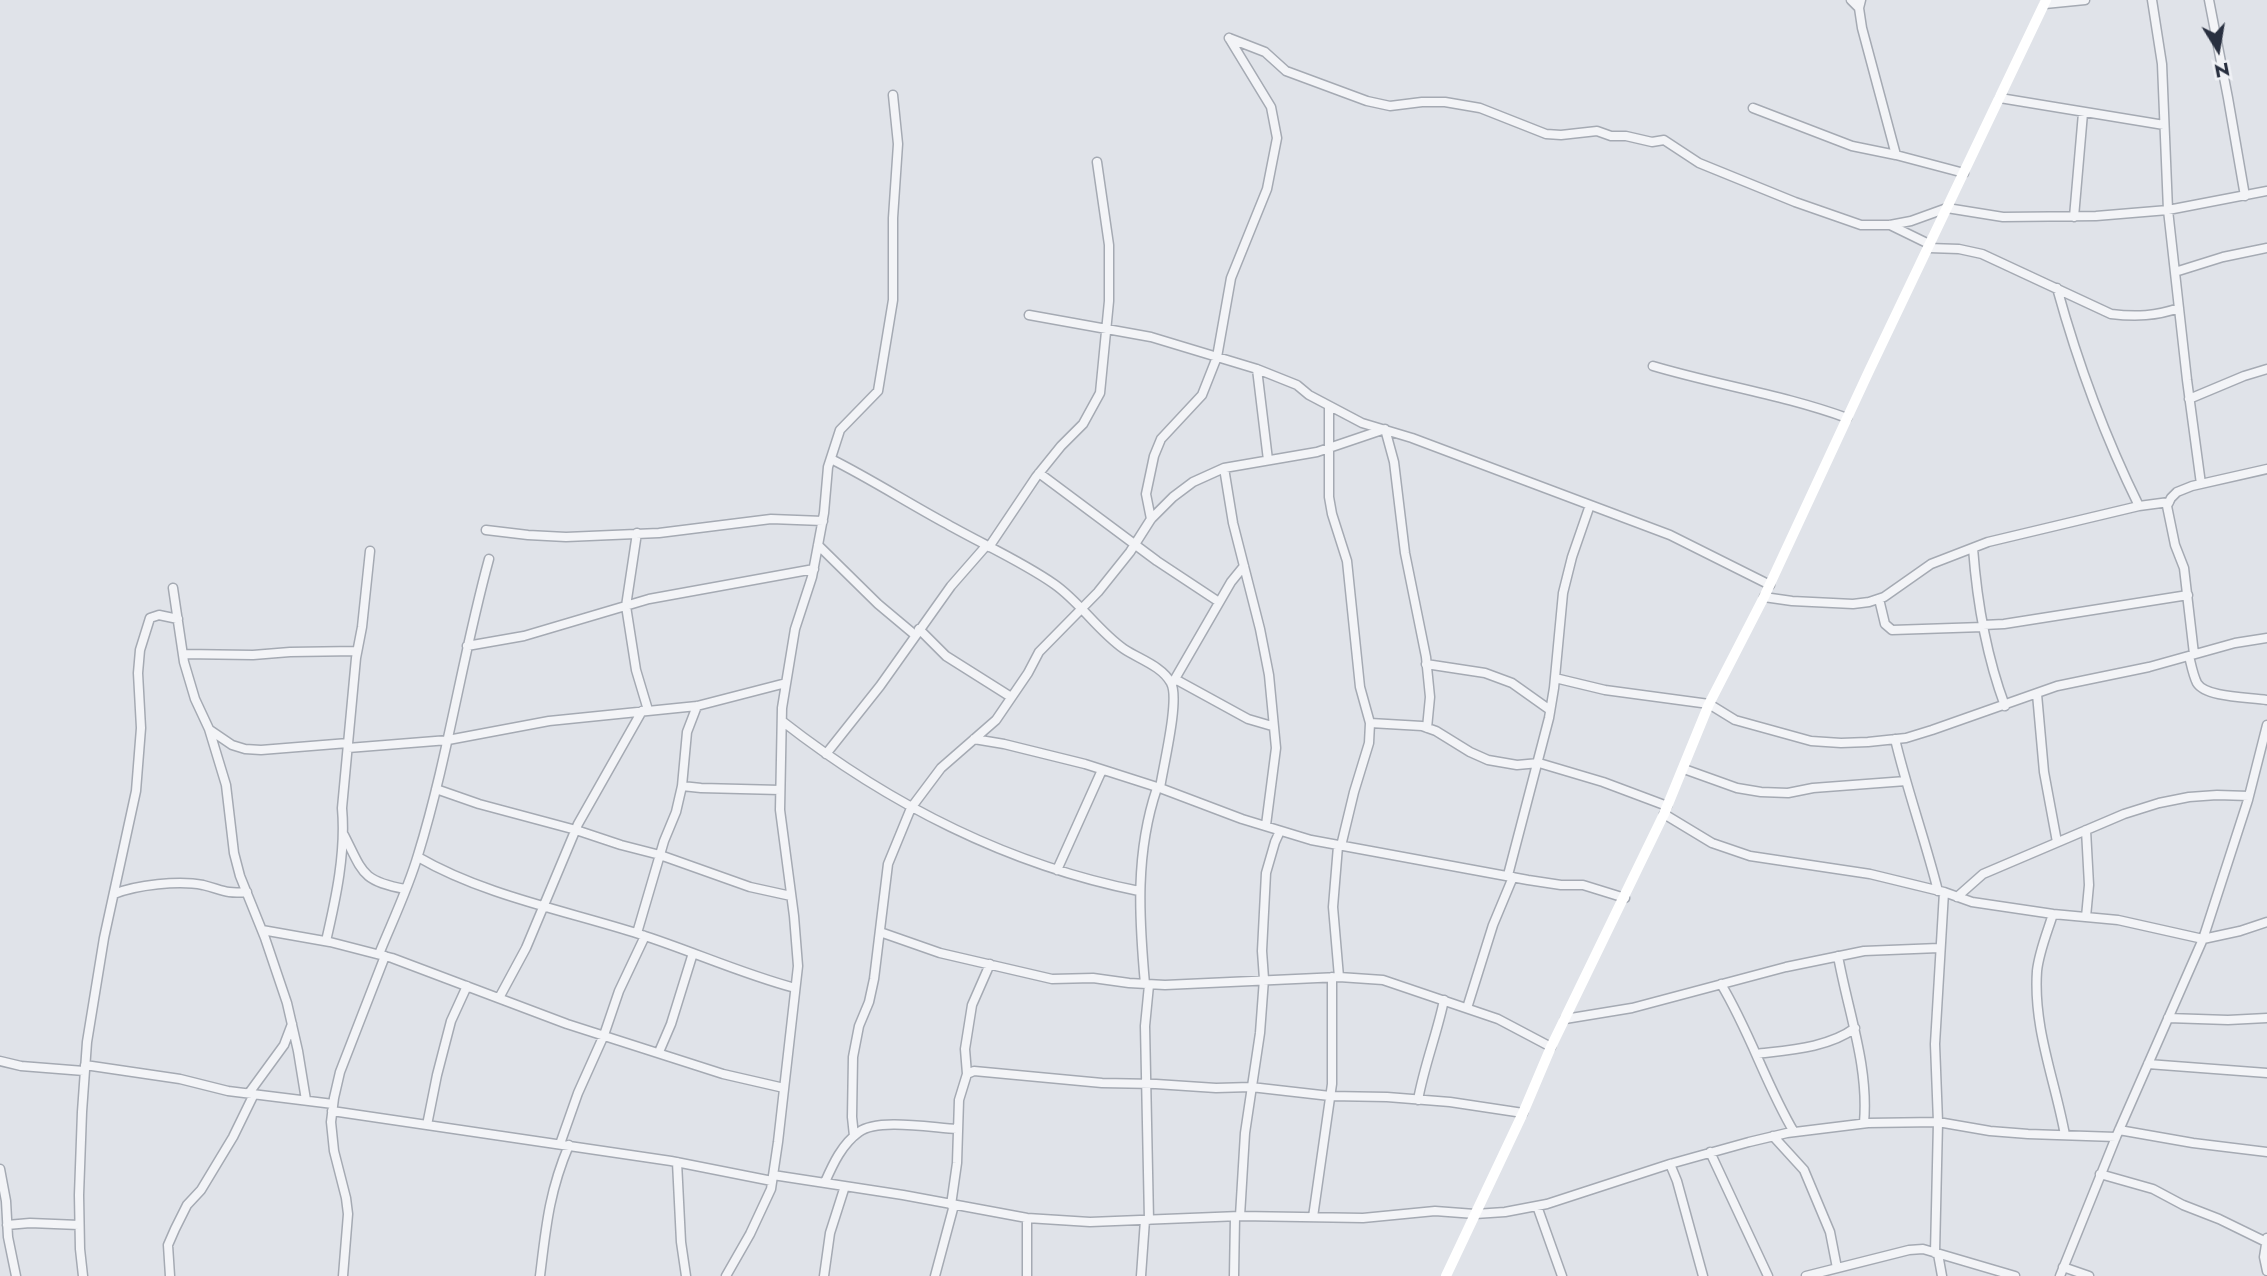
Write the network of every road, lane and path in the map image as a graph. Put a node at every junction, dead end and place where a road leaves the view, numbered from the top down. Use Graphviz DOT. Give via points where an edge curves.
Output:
graph roads {
  1 [pos="1851,0"];
  2 [pos="2085,0"];
  3 [pos="2152,0"];
  4 [pos="2208,0"];
  5 [pos="2046,2"];
  6 [pos="1860,4"];
  7 [pos="892,95"];
  8 [pos="2000,98"];
  9 [pos="1753,108"];
  10 [pos="2083,113"];
  11 [pos="2164,125"];
  12 [pos="1896,155"];
  13 [pos="1097,162"];
  14 [pos="1964,173"];
  15 [pos="2267,191"];
  16 [pos="2245,195"];
  17 [pos="1947,208"];
  18 [pos="2168,210"];
  19 [pos="2074,217"];
  20 [pos="1890,225"];
  21 [pos="1930,247"];
  22 [pos="2267,248"];
  23 [pos="2175,272"];
  24 [pos="2057,288"];
  25 [pos="2179,307"];
  26 [pos="1029,315"];
  27 [pos="1107,329"];
  28 [pos="1217,357"];
  29 [pos="1653,366"];
  30 [pos="1257,369"];
  31 [pos="2267,369"];
  32 [pos="2189,399"];
  33 [pos="1329,406"];
  34 [pos="1847,418"];
  35 [pos="1385,429"];
  36 [pos="1329,449"];
  37 [pos="831,458"];
  38 [pos="1268,460"];
  39 [pos="1224,468"];
  40 [pos="2267,469"];
  41 [pos="1039,473"];
  42 [pos="2201,484"];
  43 [pos="2169,502"];
  44 [pos="1590,505"];
  45 [pos="2139,506"];
  46 [pos="1151,519"];
  47 [pos="823,521"];
  48 [pos="486,530"];
  49 [pos="637,533"];
  50 [pos="818,545"];
  51 [pos="1135,545"];
  52 [pos="988,546"];
  53 [pos="1972,548"];
  54 [pos="370,551"];
  55 [pos="489,559"];
  56 [pos="1244,566"];
  57 [pos="814,569"];
  58 [pos="1770,585"];
  59 [pos="173,588"];
  60 [pos="2188,595"];
  61 [pos="1764,597"];
  62 [pos="1879,599"];
  63 [pos="1219,602"];
  64 [pos="626,606"];
  65 [pos="1082,609"];
  66 [pos="178,619"];
  67 [pos="1983,626"];
  68 [pos="917,632"];
  69 [pos="2267,638"];
  70 [pos="467,646"];
  71 [pos="357,651"];
  72 [pos="183,654"];
  73 [pos="2192,655"];
  74 [pos="1426,664"];
  75 [pos="1555,678"];
  76 [pos="1174,682"];
  77 [pos="786,683"];
  78 [pos="2037,694"];
  79 [pos="1011,697"];
  80 [pos="2267,700"];
  81 [pos="1709,704"];
  82 [pos="2005,705"];
  83 [pos="697,706"];
  84 [pos="1550,710"];
  85 [pos="645,711"];
  86 [pos="782,721"];
  87 [pos="1370,723"];
  88 [pos="2267,725"];
  89 [pos="1272,726"];
  90 [pos="1427,727"];
  91 [pos="209,729"];
  92 [pos="974,739"];
  93 [pos="1895,739"];
  94 [pos="448,740"];
  95 [pos="348,745"];
  96 [pos="826,754"];
  97 [pos="1539,763"];
  98 [pos="1684,769"];
  99 [pos="1102,770"];
  100 [pos="1906,781"];
  101 [pos="682,786"];
  102 [pos="1158,788"];
  103 [pos="436,789"];
  104 [pos="780,790"];
  105 [pos="2249,796"];
  106 [pos="911,807"];
  107 [pos="1666,810"];
  108 [pos="1266,825"];
  109 [pos="576,830"];
  110 [pos="2085,830"];
  111 [pos="1280,831"];
  112 [pos="343,834"];
  113 [pos="2057,842"];
  114 [pos="1340,846"];
  115 [pos="660,855"];
  116 [pos="418,857"];
  117 [pos="1057,870"];
  118 [pos="1511,876"];
  119 [pos="405,889"];
  120 [pos="1139,891"];
  121 [pos="1941,891"];
  122 [pos="247,892"];
  123 [pos="114,894"];
  124 [pos="791,896"];
  125 [pos="1957,897"];
  126 [pos="1625,898"];
  127 [pos="543,906"];
  128 [pos="2053,914"];
  129 [pos="2086,918"];
  130 [pos="2267,922"];
  131 [pos="262,930"];
  132 [pos="880,932"];
  133 [pos="641,935"];
  134 [pos="2203,939"];
  135 [pos="326,941"];
  136 [pos="1939,948"];
  137 [pos="693,954"];
  138 [pos="382,955"];
  139 [pos="1838,956"];
  140 [pos="990,964"];
  141 [pos="1335,977"];
  142 [pos="1264,979"];
  143 [pos="1147,984"];
  144 [pos="1721,984"];
  145 [pos="467,986"];
  146 [pos="795,988"];
  147 [pos="499,998"];
  148 [pos="1444,1000"];
  149 [pos="1466,1008"];
  150 [pos="2168,1018"];
  151 [pos="2267,1018"];
  152 [pos="1565,1019"];
  153 [pos="292,1024"];
  154 [pos="1855,1028"];
  155 [pos="604,1035"];
  156 [pos="1551,1047"];
  157 [pos="659,1052"];
  158 [pos="1756,1054"];
  159 [pos="0,1061"];
  160 [pos="2148,1064"];
  161 [pos="84,1068"];
  162 [pos="2267,1073"];
  163 [pos="967,1074"];
  164 [pos="1147,1084"];
  165 [pos="783,1087"];
  166 [pos="1251,1087"];
  167 [pos="252,1094"];
  168 [pos="1330,1096"];
  169 [pos="306,1100"];
  170 [pos="1418,1100"];
  171 [pos="333,1108"];
  172 [pos="1523,1113"];
  173 [pos="1938,1122"];
  174 [pos="1864,1123"];
  175 [pos="427,1125"];
  176 [pos="957,1129"];
  177 [pos="1794,1132"];
  178 [pos="2118,1133"];
  179 [pos="2066,1135"];
  180 [pos="854,1136"];
  181 [pos="1773,1136"];
  182 [pos="564,1145"];
  183 [pos="1710,1152"];
  184 [pos="2267,1152"];
  185 [pos="677,1162"];
  186 [pos="1670,1164"];
  187 [pos="0,1169"];
  188 [pos="2101,1174"];
  189 [pos="772,1178"];
  190 [pos="825,1182"];
  191 [pos="845,1186"];
  192 [pos="953,1205"];
  193 [pos="1536,1206"];
  194 [pos="1475,1214"];
  195 [pos="1238,1217"];
  196 [pos="1314,1217"];
  197 [pos="1027,1218"];
  198 [pos="1147,1220"];
  199 [pos="7,1225"];
  200 [pos="79,1225"];
  201 [pos="2266,1240"];
  202 [pos="1936,1254"];
  203 [pos="1840,1267"];
  204 [pos="2267,1271"];
  205 [pos="2061,1272"];
  206 [pos="16,1276"];
  207 [pos="83,1276"];
  208 [pos="170,1276"];
  209 [pos="343,1276"];
  210 [pos="540,1276"];
  211 [pos="686,1276"];
  212 [pos="726,1276"];
  213 [pos="824,1276"];
  214 [pos="935,1276"];
  215 [pos="1027,1276"];
  216 [pos="1141,1276"];
  217 [pos="1234,1276"];
  218 [pos="1446,1276"];
  219 [pos="1562,1276"];
  220 [pos="1703,1276"];
  221 [pos="1768,1276"];
  222 [pos="1806,1276"];
  223 [pos="1847,1276"];
  224 [pos="1942,1276"];
  225 [pos="2015,1276"];
  226 [pos="2089,1276"];
  1 -- 6 [label="street"];
  2 -- 5 [label="street"];
  3 -- 11 [label="street" via="2162,64"];
  4 -- 16 [label="street"];
  5 -- 8 [label="street"];
  6 -- 12 [label="street" via="1862,29"];
  7 -- 37 [label="street" via="898,144 892,218 893,300 878,391 839,430"];
  8 -- 10 [label="street"];
  8 -- 14 [label="street"];
  9 -- 12 [label="street" via="1852,146"];
  10 -- 11 [label="street"];
  10 -- 19 [label="street"];
  11 -- 18 [label="street"];
  12 -- 14 [label="street"];
  13 -- 27 [label="street" via="1109,245"];
  14 -- 17 [label="street"];
  15 -- 16 [label="street"];
  16 -- 18 [label="street"];
  17 -- 19 [label="street" via="2003,217"];
  17 -- 20 [label="street"];
  17 -- 21 [label="street"];
  18 -- 19 [label="street"];
  18 -- 23 [label="street"];
  20 -- 21 [label="street"];
  20 -- 28 [label="street" via="1861,225 1795,202 1699,163 1664,140 1652,142 1597,131 1546,134 1480,108 1445,102 1390,106 1367,101 1286,71 1265,52 1229,38 1271,107 1277,138 1267,189 1231,278"];
  21 -- 24 [label="street" via="1982,254"];
  21 -- 34 [label="street"];
  22 -- 23 [label="street"];
  23 -- 25 [label="street"];
  24 -- 25 [label="street" via="2111,314 2154,315"];
  24 -- 45 [label="street" via="2094,404"];
  25 -- 32 [label="street"];
  26 -- 27 [label="street"];
  27 -- 28 [label="street"];
  27 -- 41 [label="street" via="1100,393 1083,424"];
  28 -- 30 [label="street"];
  28 -- 46 [label="street" via="1202,395 1161,439 1154,456 1146,494"];
  29 -- 34 [label="street"];
  30 -- 33 [label="street" via="1297,385"];
  30 -- 38 [label="street"];
  31 -- 32 [label="street"];
  32 -- 42 [label="street"];
  33 -- 35 [label="street" via="1362,424"];
  33 -- 36 [label="street"];
  34 -- 58 [label="street"];
  35 -- 36 [label="street"];
  35 -- 44 [label="street"];
  35 -- 74 [label="street"];
  36 -- 38 [label="street"];
  36 -- 87 [label="street" via="1329,497 1347,561 1360,687"];
  37 -- 47 [label="street"];
  37 -- 52 [label="street"];
  38 -- 39 [label="street"];
  39 -- 46 [label="street" via="1192,482"];
  39 -- 56 [label="street"];
  40 -- 42 [label="street"];
  41 -- 51 [label="street"];
  41 -- 52 [label="street"];
  42 -- 43 [label="street" via="2177,492"];
  43 -- 45 [label="street"];
  43 -- 60 [label="street" via="2168,517"];
  44 -- 58 [label="street" via="1696,546"];
  44 -- 75 [label="street" via="1563,593"];
  45 -- 53 [label="street"];
  46 -- 51 [label="street"];
  47 -- 49 [label="street" via="771,519"];
  47 -- 50 [label="street"];
  48 -- 49 [label="street" via="566,537"];
  49 -- 64 [label="street"];
  50 -- 57 [label="street"];
  50 -- 68 [label="street" via="878,604"];
  51 -- 63 [label="street"];
  51 -- 65 [label="street"];
  52 -- 65 [label="street" via="1056,585"];
  52 -- 68 [label="street"];
  53 -- 62 [label="street" via="1931,564"];
  53 -- 67 [label="street"];
  54 -- 71 [label="street"];
  55 -- 70 [label="street"];
  56 -- 63 [label="street"];
  56 -- 89 [label="street" via="1269,675"];
  57 -- 64 [label="street"];
  57 -- 77 [label="street" via="794,629"];
  58 -- 61 [label="street"];
  59 -- 66 [label="street"];
  60 -- 67 [label="street"];
  60 -- 73 [label="street"];
  61 -- 62 [label="street" via="1853,604"];
  61 -- 81 [label="street"];
  62 -- 67 [label="street" via="1885,624 1892,630"];
  63 -- 76 [label="street"];
  64 -- 70 [label="street" via="524,636"];
  64 -- 85 [label="street"];
  65 -- 76 [label="street" via="1123,648"];
  65 -- 79 [label="street" via="1039,652"];
  66 -- 72 [label="street"];
  66 -- 123 [label="street" via="150,618 140,650 136,791"];
  67 -- 82 [label="street"];
  68 -- 79 [label="street"];
  68 -- 96 [label="street"];
  69 -- 73 [label="street"];
  70 -- 94 [label="street"];
  71 -- 72 [label="street"];
  71 -- 95 [label="street"];
  72 -- 91 [label="street"];
  73 -- 78 [label="street"];
  73 -- 80 [label="street" via="2197,683 2203,690"];
  74 -- 84 [label="street" via="1485,673 1512,683"];
  74 -- 90 [label="street"];
  75 -- 81 [label="street" via="1605,691"];
  75 -- 84 [label="street"];
  76 -- 89 [label="street"];
  76 -- 102 [label="street" via="1173,713"];
  77 -- 83 [label="street"];
  77 -- 86 [label="street"];
  78 -- 82 [label="street"];
  78 -- 113 [label="street" via="2044,772"];
  79 -- 92 [label="street" via="996,720"];
  81 -- 93 [label="street" via="1735,720 1811,741"];
  81 -- 98 [label="street"];
  82 -- 93 [label="street"];
  83 -- 85 [label="street"];
  83 -- 101 [label="street" via="687,732"];
  84 -- 97 [label="street"];
  85 -- 94 [label="street" via="549,721"];
  85 -- 109 [label="street"];
  86 -- 96 [label="street"];
  86 -- 104 [label="street"];
  87 -- 90 [label="street"];
  87 -- 114 [label="street" via="1369,743"];
  88 -- 105 [label="street"];
  89 -- 108 [label="street" via="1276,748"];
  90 -- 97 [label="street" via="1488,760"];
  91 -- 95 [label="street" via="245,749"];
  91 -- 122 [label="street" via="226,785 234,853"];
  92 -- 99 [label="street"];
  92 -- 106 [label="street" via="941,768"];
  93 -- 100 [label="street"];
  94 -- 95 [label="street"];
  94 -- 103 [label="street"];
  95 -- 112 [label="street"];
  96 -- 106 [label="street"];
  97 -- 107 [label="street" via="1602,782"];
  97 -- 118 [label="street"];
  98 -- 100 [label="street" via="1724,785 1761,792"];
  98 -- 107 [label="street"];
  99 -- 102 [label="street"];
  99 -- 117 [label="street"];
  100 -- 121 [label="street"];
  101 -- 104 [label="street"];
  101 -- 115 [label="street"];
  102 -- 108 [label="street"];
  102 -- 120 [label="street" via="1144,834"];
  103 -- 109 [label="street"];
  103 -- 116 [label="street"];
  104 -- 124 [label="street"];
  105 -- 110 [label="street" via="2189,797 2159,803"];
  105 -- 134 [label="street"];
  106 -- 117 [label="street" via="983,842"];
  106 -- 132 [label="street" via="888,864"];
  107 -- 121 [label="street" via="1712,843 1750,856 1870,874"];
  107 -- 126 [label="street"];
  108 -- 111 [label="street"];
  109 -- 115 [label="street"];
  109 -- 127 [label="street"];
  110 -- 113 [label="street"];
  110 -- 129 [label="street"];
  111 -- 114 [label="street"];
  111 -- 142 [label="street" via="1266,873"];
  112 -- 119 [label="street" via="363,873 387,886"];
  112 -- 135 [label="street" via="338,891"];
  113 -- 125 [label="street" via="1983,874"];
  114 -- 118 [label="street"];
  114 -- 141 [label="street" via="1333,907"];
  115 -- 124 [label="street"];
  115 -- 133 [label="street"];
  116 -- 119 [label="street"];
  116 -- 127 [label="street" via="441,871"];
  117 -- 120 [label="street"];
  118 -- 126 [label="street" via="1583,885"];
  118 -- 149 [label="street"];
  119 -- 138 [label="street"];
  120 -- 143 [label="street"];
  121 -- 125 [label="street"];
  121 -- 136 [label="street"];
  122 -- 123 [label="street" via="227,894 181,884"];
  122 -- 131 [label="street"];
  123 -- 161 [label="street"];
  124 -- 146 [label="street" via="798,967"];
  125 -- 128 [label="street"];
  126 -- 152 [label="street"];
  127 -- 133 [label="street"];
  127 -- 147 [label="street"];
  128 -- 129 [label="street"];
  128 -- 179 [label="street" via="2038,969 2037,1002 2045,1056"];
  129 -- 134 [label="street" via="2118,920"];
  130 -- 134 [label="street"];
  131 -- 135 [label="street"];
  131 -- 153 [label="street"];
  132 -- 140 [label="street"];
  132 -- 180 [label="street" via="874,979 853,1057"];
  133 -- 137 [label="street"];
  133 -- 155 [label="street"];
  134 -- 150 [label="street"];
  135 -- 138 [label="street"];
  136 -- 139 [label="street" via="1894,948"];
  136 -- 173 [label="street"];
  137 -- 146 [label="street"];
  137 -- 157 [label="street"];
  138 -- 145 [label="street"];
  138 -- 171 [label="street"];
  139 -- 144 [label="street"];
  139 -- 154 [label="street"];
  140 -- 143 [label="street" via="1052,979"];
  140 -- 163 [label="street" via="972,1005 965,1049"];
  141 -- 142 [label="street"];
  141 -- 148 [label="street" via="1382,980"];
  141 -- 168 [label="street"];
  142 -- 143 [label="street"];
  142 -- 166 [label="street"];
  143 -- 164 [label="street"];
  144 -- 152 [label="street" via="1632,1008"];
  144 -- 158 [label="street"];
  145 -- 147 [label="street"];
  145 -- 175 [label="street" via="451,1021"];
  146 -- 165 [label="street"];
  147 -- 155 [label="street"];
  148 -- 149 [label="street"];
  148 -- 170 [label="street"];
  149 -- 156 [label="street"];
  150 -- 151 [label="street"];
  150 -- 160 [label="street"];
  152 -- 156 [label="street"];
  153 -- 167 [label="street"];
  153 -- 169 [label="street"];
  154 -- 158 [label="street" via="1827,1041"];
  154 -- 174 [label="street" via="1866,1102"];
  155 -- 157 [label="street"];
  155 -- 182 [label="street" via="578,1093"];
  156 -- 172 [label="street"];
  157 -- 165 [label="street" via="723,1074"];
  158 -- 177 [label="street"];
  159 -- 161 [label="street"];
  160 -- 162 [label="street"];
  160 -- 178 [label="street"];
  161 -- 167 [label="street" via="180,1079"];
  161 -- 200 [label="street"];
  163 -- 164 [label="street" via="985,1071 1053,1080"];
  163 -- 176 [label="street"];
  164 -- 166 [label="street"];
  164 -- 198 [label="street"];
  165 -- 189 [label="street"];
  166 -- 168 [label="street"];
  166 -- 195 [label="street"];
  167 -- 169 [label="street"];
  167 -- 208 [label="street" via="233,1137 175,1228 168,1245"];
  168 -- 170 [label="street"];
  168 -- 196 [label="street"];
  169 -- 171 [label="street"];
  170 -- 172 [label="street"];
  171 -- 175 [label="street"];
  171 -- 209 [label="street" via="334,1151 348,1214"];
  172 -- 194 [label="street"];
  173 -- 174 [label="street"];
  173 -- 179 [label="street" via="1990,1131"];
  173 -- 202 [label="street"];
  174 -- 177 [label="street"];
  175 -- 182 [label="street"];
  176 -- 180 [label="street" via="885,1125"];
  176 -- 192 [label="street"];
  177 -- 181 [label="street"];
  178 -- 179 [label="street"];
  178 -- 184 [label="street"];
  178 -- 188 [label="street"];
  180 -- 190 [label="street" via="832,1164"];
  181 -- 183 [label="street"];
  181 -- 203 [label="street" via="1804,1170"];
  182 -- 185 [label="street"];
  182 -- 210 [label="street" via="548,1206"];
  183 -- 186 [label="street"];
  183 -- 221 [label="street"];
  185 -- 189 [label="street"];
  185 -- 211 [label="street"];
  186 -- 193 [label="street"];
  186 -- 220 [label="street"];
  187 -- 199 [label="street"];
  188 -- 201 [label="street" via="2153,1189"];
  188 -- 205 [label="street"];
  189 -- 190 [label="street"];
  189 -- 212 [label="street" via="750,1234"];
  190 -- 191 [label="street"];
  191 -- 192 [label="street"];
  191 -- 213 [label="street" via="830,1233"];
  192 -- 197 [label="street"];
  192 -- 214 [label="street"];
  193 -- 194 [label="street"];
  193 -- 219 [label="street"];
  194 -- 196 [label="street" via="1435,1211"];
  194 -- 218 [label="street"];
  195 -- 196 [label="street"];
  195 -- 198 [label="street"];
  195 -- 217 [label="street"];
  197 -- 198 [label="street"];
  197 -- 215 [label="street"];
  198 -- 216 [label="street"];
  199 -- 200 [label="street"];
  199 -- 206 [label="street"];
  200 -- 207 [label="street"];
  201 -- 204 [label="street"];
  202 -- 203 [label="street" via="1909,1250"];
  202 -- 224 [label="street"];
  202 -- 225 [label="street"];
  203 -- 222 [label="street"];
  203 -- 223 [label="street"];
  205 -- 226 [label="street"];
}
